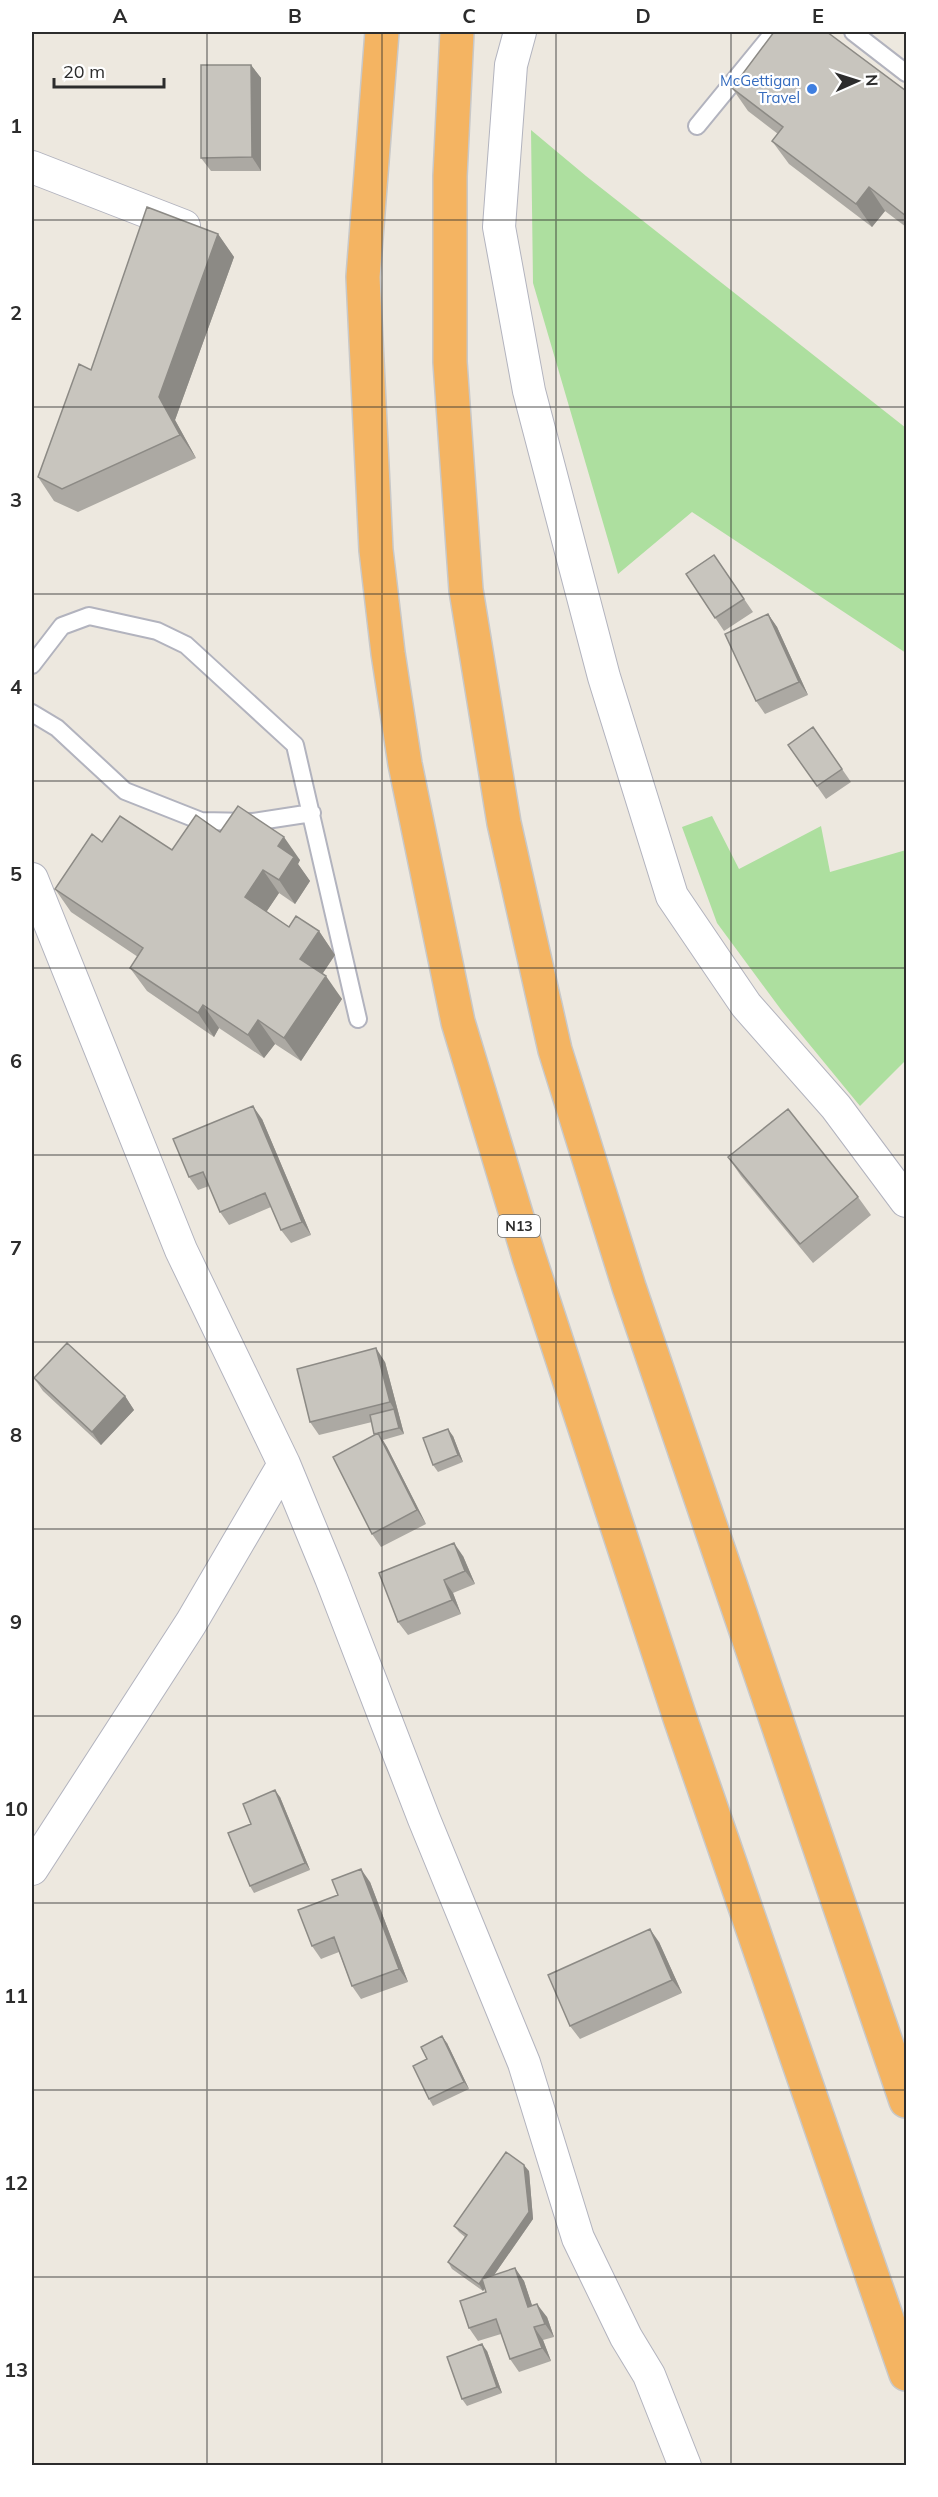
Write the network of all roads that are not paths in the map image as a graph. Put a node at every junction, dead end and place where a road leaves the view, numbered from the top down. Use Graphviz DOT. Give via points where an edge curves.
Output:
graph roads {
  1 [pos="382,32"];
  2 [pos="457,32"];
  3 [pos="520,32"];
  4 [pos="774,32"];
  5 [pos="853,32"];
  6 [pos="906,73"];
  7 [pos="697,126"];
  8 [pos="32,167"];
  9 [pos="209,236"];
  10 [pos="32,664"];
  11 [pos="32,713"];
  12 [pos="312,813"];
  13 [pos="32,879"];
  14 [pos="358,1019"];
  15 [pos="906,1201"];
  16 [pos="284,1464"];
  17 [pos="32,1869"];
  18 [pos="906,2101"];
  19 [pos="906,2374"];
  20 [pos="685,2466"];
  1 -- 19 [label="highway, N13" via="363,277 376,549 405,764 458,1022 529,1257 673,1695"];
  2 -- 18 [label="highway" via="450,176 450,362 466,590 504,823 555,1050 625,1276"];
  3 -- 15 [label="street" via="511,65 499,227 529,391 604,678 672,896 747,1005 836,1107"];
  4 -- 7 [label="lane"];
  5 -- 6 [label="lane"];
  8 -- 9 [label="street"];
  10 -- 12 [label="lane" via="62,626 89,616 157,631 186,645 295,745"];
  11 -- 12 [label="lane" via="57,728 125,791 201,821 253,822"];
  12 -- 14 [label="lane"];
  13 -- 16 [label="street" via="181,1250"];
  16 -- 17 [label="street" via="191,1623"];
  16 -- 20 [label="street" via="524,2063 578,2238 648,2375"];
}
